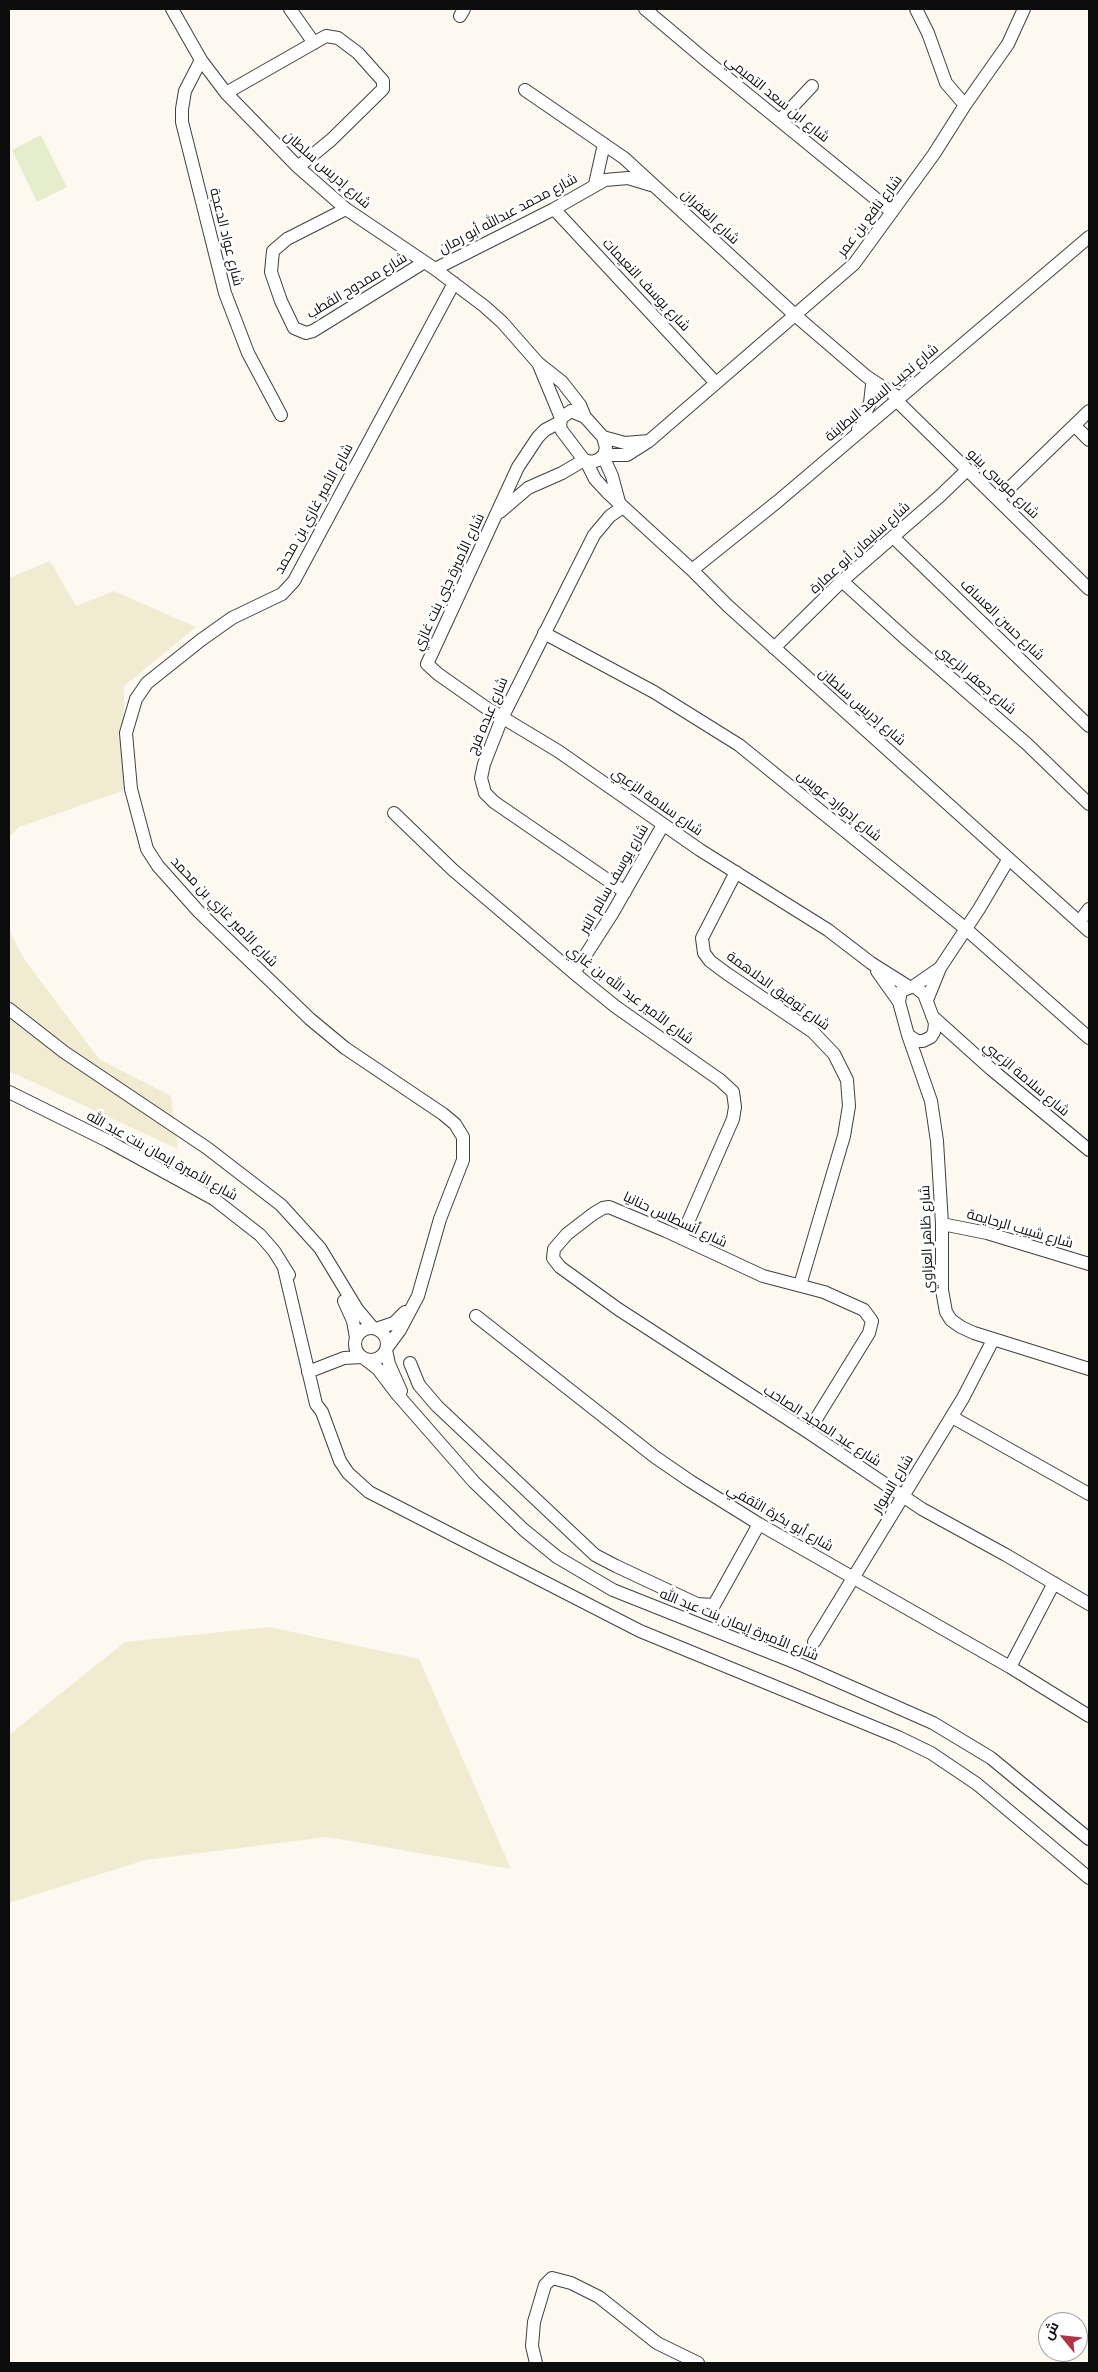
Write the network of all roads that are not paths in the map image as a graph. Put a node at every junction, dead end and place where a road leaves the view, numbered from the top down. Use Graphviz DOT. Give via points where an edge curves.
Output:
graph roads {
  1 [pos="172,9"];
  2 [pos="290,9"];
  3 [pos="645,9"];
  4 [pos="916,9"];
  5 [pos="1024,9"];
  6 [pos="314,42"];
  7 [pos="201,60"];
  8 [pos="812,86"];
  9 [pos="526,90"];
  10 [pos="226,93"];
  11 [pos="964,105"];
  12 [pos="781,119"];
  13 [pos="604,144"];
  14 [pos="298,167"];
  15 [pos="595,184"];
  16 [pos="656,187"];
  17 [pos="346,209"];
  18 [pos="554,209"];
  19 [pos="892,212"];
  20 [pos="1089,237"];
  21 [pos="423,263"];
  22 [pos="435,269"];
  23 [pos="454,283"];
  24 [pos="796,316"];
  25 [pos="538,363"];
  26 [pos="869,381"];
  27 [pos="715,382"];
  28 [pos="896,400"];
  29 [pos="1089,411"];
  30 [pos="281,415"];
  31 [pos="585,417"];
  32 [pos="560,420"];
  33 [pos="1074,426"];
  34 [pos="603,437"];
  35 [pos="853,438"];
  36 [pos="1089,440"];
  37 [pos="649,441"];
  38 [pos="604,456"];
  39 [pos="585,460"];
  40 [pos="966,471"];
  41 [pos="998,499"];
  42 [pos="621,504"];
  43 [pos="498,513"];
  44 [pos="893,537"];
  45 [pos="692,570"];
  46 [pos="842,581"];
  47 [pos="1089,589"];
  48 [pos="544,633"];
  49 [pos="774,648"];
  50 [pos="427,664"];
  51 [pos="502,718"];
  52 [pos="1089,726"];
  53 [pos="1089,804"];
  54 [pos="394,813"];
  55 [pos="664,825"];
  56 [pos="1008,860"];
  57 [pos="736,872"];
  58 [pos="625,892"];
  59 [pos="1089,909"];
  60 [pos="1079,922"];
  61 [pos="966,929"];
  62 [pos="1089,931"];
  63 [pos="871,963"];
  64 [pos="940,968"];
  65 [pos="574,973"];
  66 [pos="911,986"];
  67 [pos="927,1000"];
  68 [pos="899,1002"];
  69 [pos="9,1009"];
  70 [pos="932,1016"];
  71 [pos="908,1035"];
  72 [pos="929,1038"];
  73 [pos="1089,1038"];
  74 [pos="956,1040"];
  75 [pos="921,1069"];
  76 [pos="9,1092"];
  77 [pos="1076,1140"];
  78 [pos="1089,1150"];
  79 [pos="1089,1156"];
  80 [pos="274,1201"];
  81 [pos="942,1224"];
  82 [pos="681,1238"];
  83 [pos="552,1254"];
  84 [pos="1089,1264"];
  85 [pos="800,1284"];
  86 [pos="419,1289"];
  87 [pos="476,1316"];
  88 [pos="375,1328"];
  89 [pos="356,1340"];
  90 [pos="993,1340"];
  91 [pos="386,1349"];
  92 [pos="364,1358"];
  93 [pos="410,1363"];
  94 [pos="311,1367"];
  95 [pos="1089,1370"];
  96 [pos="406,1403"];
  97 [pos="952,1418"];
  98 [pos="808,1432"];
  99 [pos="1089,1494"];
  100 [pos="903,1497"];
  101 [pos="758,1524"];
  102 [pos="854,1577"];
  103 [pos="1054,1583"];
  104 [pos="1089,1604"];
  105 [pos="814,1642"];
  106 [pos="1010,1667"];
  107 [pos="1089,1716"];
  108 [pos="1089,1839"];
  109 [pos="1088,1878"];
  110 [pos="536,2363"];
  111 [pos="698,2363"];
  1 -- 7 [label="street, شارع إدريس سلطان"];
  2 -- 6 [label="street"];
  3 -- 12 [label="street, شارع ابن سعد التميمي"];
  4 -- 11 [label="street" via="946,83"];
  5 -- 11 [label="street, شارع نافع بن عمر" via="1008,44"];
  6 -- 10 [label="street"];
  6 -- 14 [label="street" via="332,36 344,42 377,74 384,86 381,93 332,140"];
  7 -- 10 [label="street, شارع إدريس سلطان"];
  7 -- 30 [label="street, شارع عواد الدعجة" via="185,91 182,122 225,293 248,353"];
  8 -- 12 [label="street"];
  9 -- 13 [label="street, شارع الغفران"];
  10 -- 14 [label="street, شارع إدريس سلطان"];
  11 -- 19 [label="street, شارع نافع بن عمر"];
  12 -- 19 [label="street, شارع ابن سعد التميمي"];
  13 -- 15 [label="street, شارع محمد عبدالله أبو رمان"];
  13 -- 16 [label="street, شارع الغفران"];
  14 -- 17 [label="street, شارع إدريس سلطان"];
  15 -- 16 [label="street, شارع محمد عبدالله أبو رمان" via="621,178"];
  15 -- 18 [label="street, شارع محمد عبدالله أبو رمان"];
  16 -- 24 [label="street, شارع الغفران"];
  17 -- 21 [label="street, شارع إدريس سلطان"];
  17 -- 21 [label="street, شارع ممدوح القطب" via="287,240 273,251 271,272 294,328 306,333 313,331"];
  18 -- 22 [label="street, شارع محمد عبدالله أبو رمان"];
  18 -- 27 [label="street, شارع يوسف النعيمات"];
  19 -- 24 [label="street, شارع نافع بن عمر" via="854,264"];
  20 -- 28 [label="street, شارع نجيب السعد البطاينة"];
  21 -- 22 [label="street, شارع إدريس سلطان"];
  22 -- 23 [label="street, شارع إدريس سلطان"];
  23 -- 25 [label="street, شارع إدريس سلطان" via="502,322"];
  23 -- 86 [label="street, شارع الأمير غازي بن محمد" via="294,581 282,594 232,618 147,683 136,699 126,733 133,799 147,849 158,866 199,912 310,1019 345,1048 443,1114 463,1137 463,1160 440,1219"];
  24 -- 26 [label="street, شارع الغفران"];
  24 -- 27 [label="street, شارع نافع بن عمر"];
  25 -- 31 [label="street, شارع إدريس سلطان" via="572,393"];
  25 -- 32 [label="street, شارع إدريس سلطان"];
  26 -- 28 [label="street, شارع الغفران"];
  26 -- 35 [label="street" via="870,403"];
  27 -- 37 [label="street, شارع نافع بن عمر"];
  28 -- 35 [label="street, شارع نجيب السعد البطاينة"];
  28 -- 40 [label="street, شارع موسى بينو"];
  29 -- 33 [label="street"];
  31 -- 32 [label="street" via="572,411"];
  31 -- 34 [label="street, شارع إدريس سلطان"];
  32 -- 39 [label="street, شارع إدريس سلطان" via="565,436"];
  32 -- 43 [label="street, شارع الأميرة جنى بنت غازي" via="546,430 528,451"];
  33 -- 36 [label="street"];
  33 -- 41 [label="street"];
  34 -- 37 [label="street" via="625,443"];
  34 -- 38 [label="street" via="606,445"];
  35 -- 45 [label="street, شارع نجيب السعد البطاينة"];
  37 -- 38 [label="street, شارع نافع بن عمر" via="627,455"];
  38 -- 39 [label="street, شارع الأميرة جنى بنت غازي" via="595,462"];
  38 -- 42 [label="street"];
  39 -- 42 [label="street, شارع إدريس سلطان" via="595,479"];
  39 -- 43 [label="street, شارع الأميرة جنى بنت غازي" via="528,488"];
  40 -- 41 [label="street, شارع موسى بينو"];
  40 -- 44 [label="street, شارع سليمان أبو عمارة"];
  41 -- 47 [label="street, شارع موسى بينو"];
  42 -- 45 [label="street, شارع إدريس سلطان"];
  42 -- 48 [label="street, شارع عبده فرج" via="594,535"];
  43 -- 50 [label="street, شارع الأميرة جنى بنت غازي"];
  44 -- 46 [label="street, شارع سليمان أبو عمارة"];
  44 -- 52 [label="street, شارع حسن العساف"];
  45 -- 49 [label="street, شارع إدريس سلطان"];
  46 -- 49 [label="street, شارع سليمان أبو عمارة"];
  46 -- 53 [label="street, شارع جعفر الزعبي" via="1027,744"];
  48 -- 51 [label="street, شارع عبده فرج"];
  48 -- 61 [label="street, شارع إدوارد عويس" via="654,692 739,745"];
  49 -- 56 [label="street, شارع إدريس سلطان" via="977,828"];
  50 -- 51 [label="street, شارع سلامة الزعبي"];
  51 -- 55 [label="street, شارع سلامة الزعبي" via="558,751"];
  51 -- 58 [label="street, شارع عبده فرج" via="484,764 481,778 484,793"];
  54 -- 65 [label="street, شارع الأمير عبد الله بن غازي" via="453,870"];
  55 -- 57 [label="street, شارع سلامة الزعبي"];
  55 -- 58 [label="street, شارع يوسف سالم النبر"];
  56 -- 60 [label="street, شارع إدريس سلطان"];
  56 -- 61 [label="street"];
  57 -- 63 [label="street, شارع سلامة الزعبي" via="828,930"];
  57 -- 85 [label="street, شارع توفيق الدلاهمة" via="705,930 701,946 704,953 726,973 813,1032 834,1054 847,1080 849,1106 844,1136"];
  58 -- 65 [label="street, شارع يوسف سالم النبر"];
  59 -- 60 [label="street"];
  60 -- 62 [label="street, شارع إدريس سلطان"];
  61 -- 64 [label="street"];
  61 -- 73 [label="street, شارع إدوارد عويس"];
  63 -- 66 [label="street, شارع سلامة الزعبي"];
  63 -- 68 [label="street, شارع سلامة الزعبي"];
  64 -- 66 [label="street"];
  64 -- 67 [label="street"];
  65 -- 82 [label="street, شارع الأمير عبد الله بن غازي" via="733,1092 733,1119"];
  66 -- 67 [label="street, شارع سلامة الزعبي" via="922,991"];
  66 -- 68 [label="street" via="900,993"];
  67 -- 70 [label="street"];
  68 -- 71 [label="street, شارع ظاهر العزاوي"];
  69 -- 80 [label="street" via="64,1052 229,1164"];
  70 -- 72 [label="street" via="935,1028"];
  70 -- 74 [label="street, شارع سلامة الزعبي"];
  71 -- 72 [label="street" via="917,1041"];
  71 -- 75 [label="street, شارع ظاهر العزاوي"];
  72 -- 74 [label="street" via="941,1036"];
  72 -- 75 [label="street"];
  74 -- 77 [label="street, شارع سلامة الزعبي"];
  75 -- 81 [label="street, شارع ظاهر العزاوي" via="931,1101 937,1141"];
  76 -- 94 [label="street, شارع الأميرة إيمان بنت عبد الله" via="214,1199 260,1235 284,1268"];
  77 -- 78 [label="street, شارع سلامة الزعبي"];
  77 -- 79 [label="street, شارع سلامة الزعبي"];
  80 -- 88 [label="street" via="320,1248 357,1309"];
  80 -- 89 [label="street" via="328,1269 350,1313"];
  81 -- 84 [label="street, شارع شبيب الرحايمة" via="987,1233"];
  81 -- 90 [label="street, شارع ظاهر العزاوي" via="942,1290 946,1312 961,1328"];
  82 -- 83 [label="street, شارع أنسطاس حنانيا" via="616,1209 604,1208 567,1234"];
  82 -- 85 [label="street, شارع أنسطاس حنانيا" via="771,1280"];
  83 -- 98 [label="street, شارع عبد المجيد الصاحب" via="560,1267 618,1309"];
  85 -- 98 [label="street, شارع أنسطاس حنانيا" via="856,1305 872,1321 866,1338"];
  86 -- 88 [label="street" via="399,1320"];
  86 -- 91 [label="street" via="404,1324"];
  87 -- 101 [label="street, شارع أبو بكرة الثقفي" via="655,1457"];
  88 -- 89 [label="street" via="363,1330"];
  88 -- 91 [label="street" via="384,1334"];
  89 -- 92 [label="street" via="356,1350"];
  89 -- 94 [label="street" via="342,1352"];
  90 -- 95 [label="street, شارع ظاهر العزاوي"];
  90 -- 97 [label="street, شارع السوار"];
  91 -- 92 [label="street" via="375,1359"];
  91 -- 96 [label="street, شارع الأميرة إيمان بنت عبد الله"];
  92 -- 94 [label="street" via="349,1357"];
  92 -- 96 [label="street, شارع الأميرة إيمان بنت عبد الله"];
  93 -- 101 [label="street, شارع الأميرة إيمان بنت عبد الله" via="419,1385 437,1406 595,1555 625,1571 697,1604 714,1605"];
  94 -- 109 [label="street, شارع الأميرة إيمان بنت عبد الله" via="316,1404 340,1461 348,1473 370,1492 640,1631 931,1753 977,1784"];
  96 -- 108 [label="street, شارع الأميرة إيمان بنت عبد الله" via="498,1506 540,1544 575,1569 627,1596 799,1664 933,1723 991,1758"];
  97 -- 99 [label="street"];
  97 -- 100 [label="street, شارع السوار"];
  98 -- 100 [label="street, شارع عبد المجيد الصاحب"];
  100 -- 102 [label="street, شارع السوار"];
  100 -- 103 [label="street, شارع عبد المجيد الصاحب"];
  101 -- 102 [label="street, شارع أبو بكرة الثقفي"];
  102 -- 105 [label="street, شارع السوار"];
  102 -- 106 [label="street, شارع أبو بكرة الثقفي"];
  103 -- 104 [label="street, شارع عبد المجيد الصاحب"];
  103 -- 106 [label="street"];
  106 -- 107 [label="street, شارع أبو بكرة الثقفي"];
  110 -- 111 [label="street" via="532,2346 534,2322 545,2285 552,2278 565,2280 599,2297 657,2343"];
}
